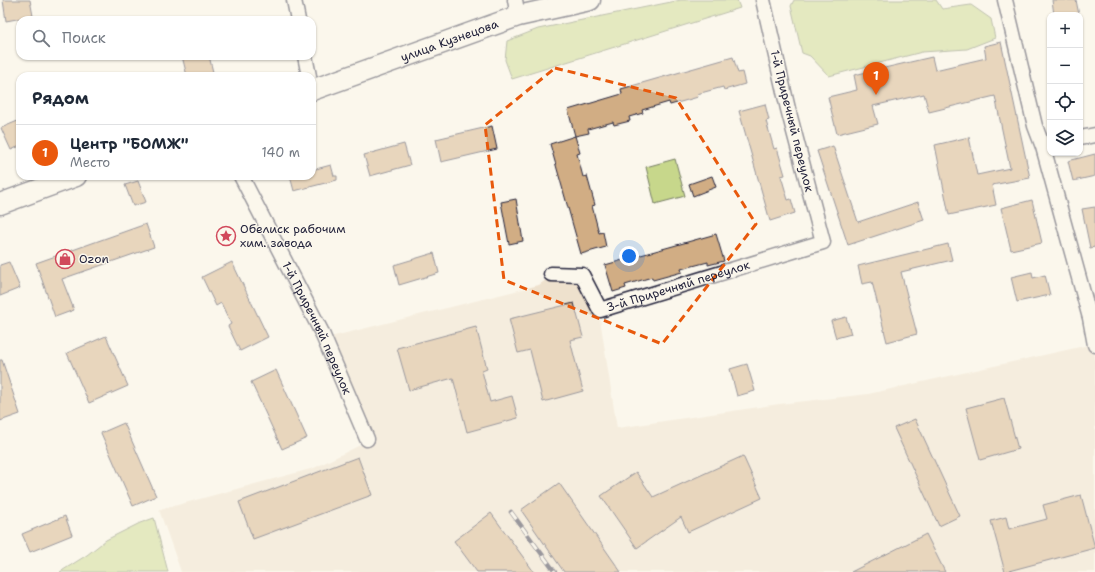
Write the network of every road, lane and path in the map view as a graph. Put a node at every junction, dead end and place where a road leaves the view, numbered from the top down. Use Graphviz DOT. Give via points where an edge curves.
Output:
graph roads {
  1 [pos="294,0"];
  2 [pos="590,0"];
  3 [pos="763,0"];
  4 [pos="1005,0"];
  5 [pos="516,8"];
  6 [pos="297,16"];
  7 [pos="307,60"];
  8 [pos="308,72"];
  9 [pos="316,88"];
  10 [pos="1095,135"];
  11 [pos="1083,137"];
  12 [pos="1047,146"];
  13 [pos="1050,156"];
  14 [pos="65,180"];
  15 [pos="243,180"];
  16 [pos="0,204"];
  17 [pos="823,242"];
  18 [pos="551,274"];
  19 [pos="1092,317"];
  20 [pos="1095,345"];
  21 [pos="367,439"];
  1 -- 6 [label="street"];
  2 -- 5 [label="main road, улица Кузнецова"];
  3 -- 17 [label="street, 1-й Приречный переулок"];
  4 -- 12 [label="street" via="1035,126"];
  5 -- 9 [label="main road, улица Кузнецова"];
  7 -- 8 [label="street"];
  10 -- 11 [label="street"];
  13 -- 19 [label="street"];
  14 -- 16 [label="main road"];
  15 -- 21 [label="street, 1-й Приречный переулок" via="320,331"];
  17 -- 18 [label="street, 3-й Приречный переулок" via="600,310 582,275"];
  19 -- 20 [label="street"];
}
